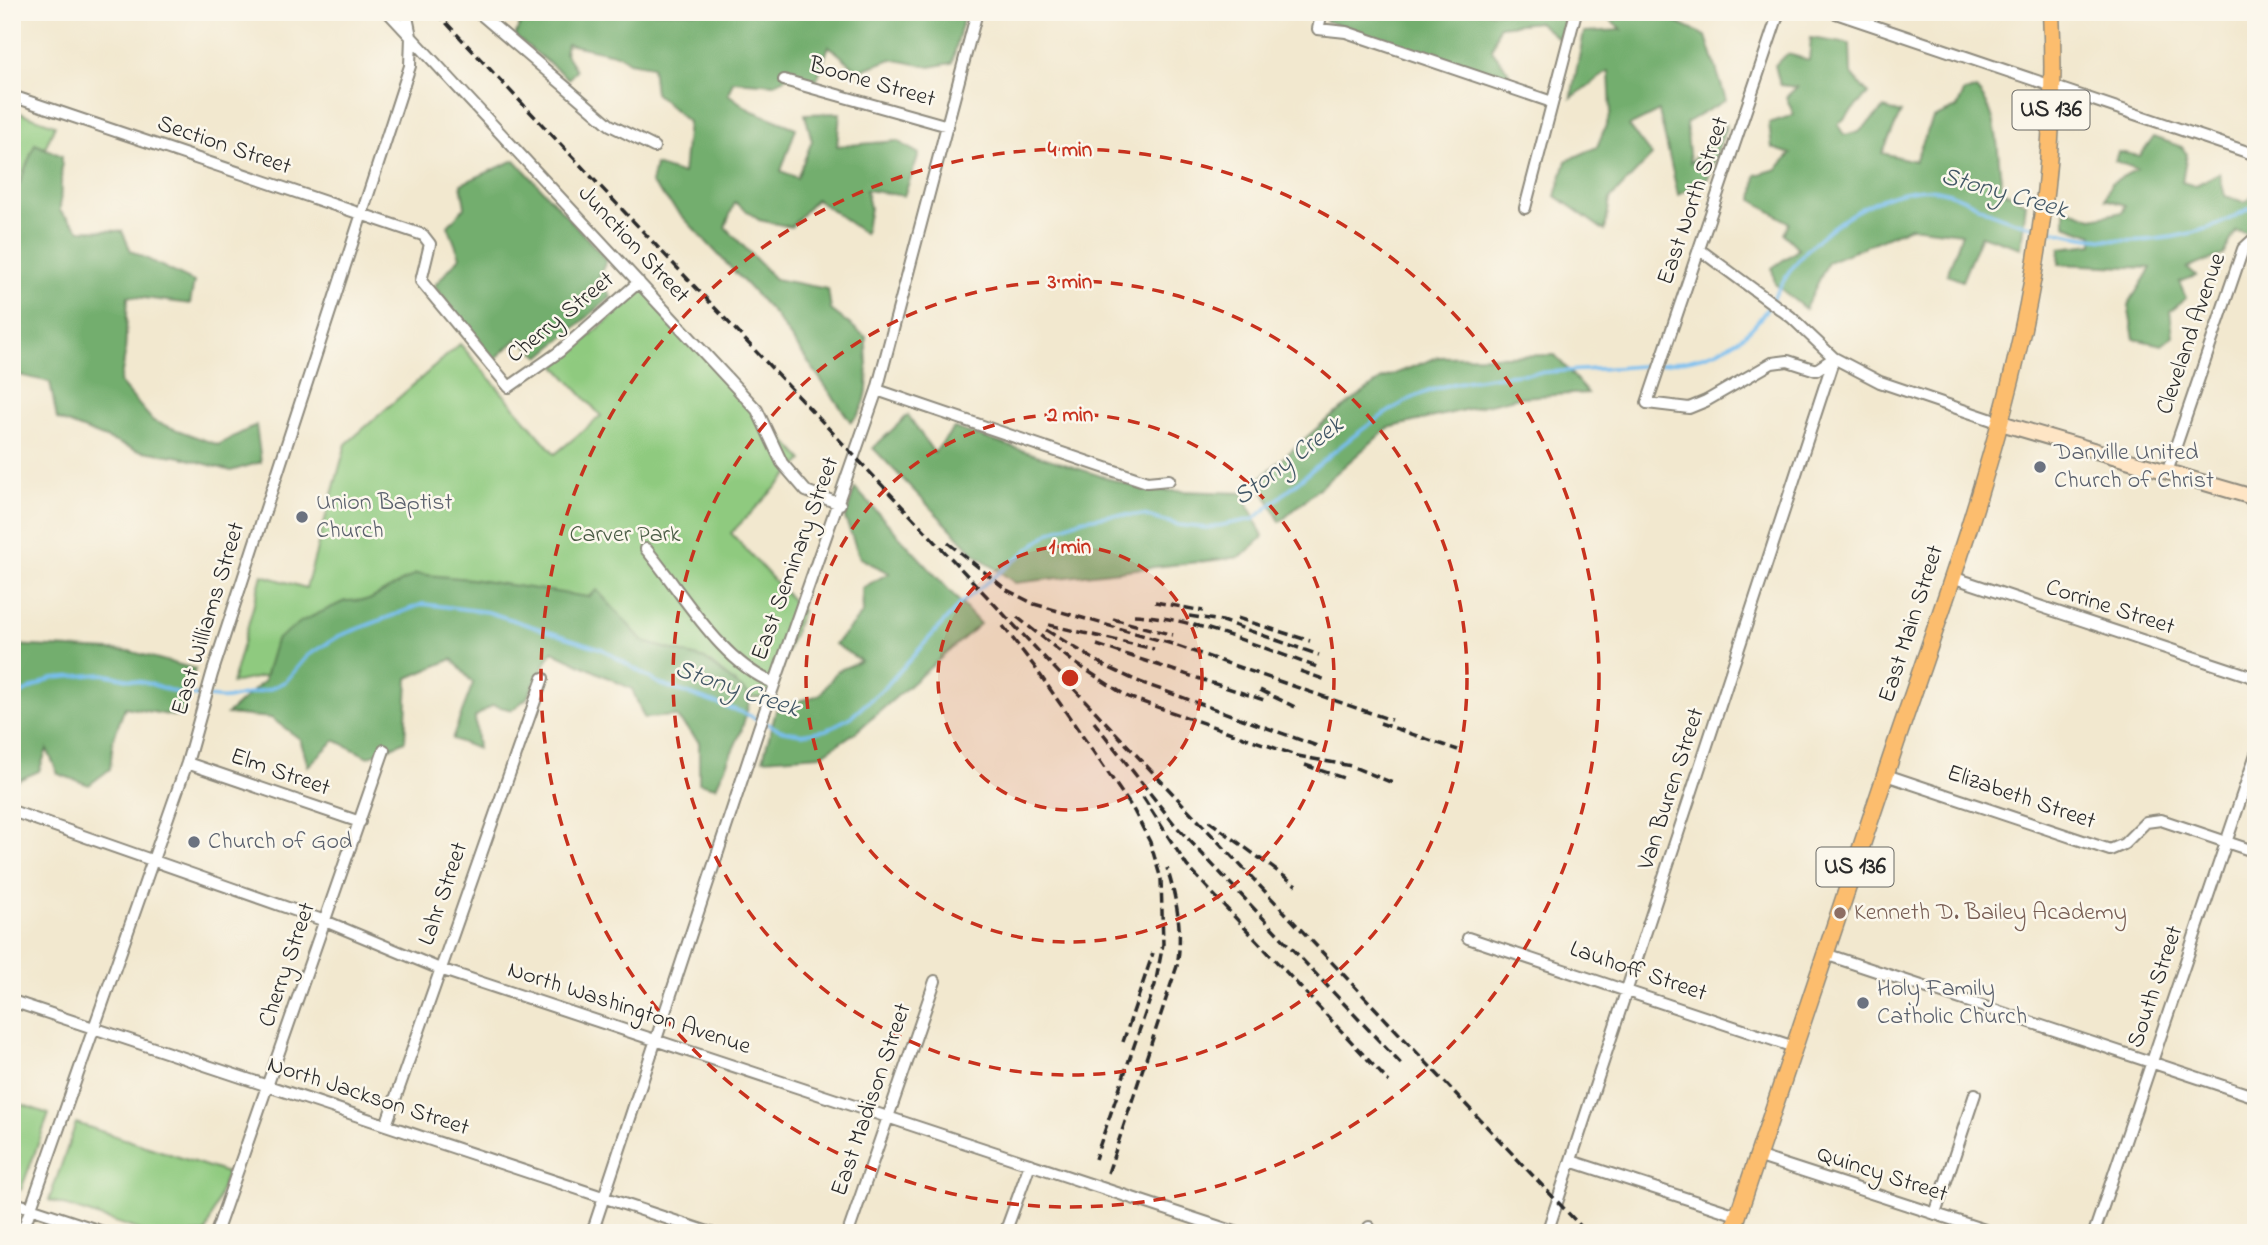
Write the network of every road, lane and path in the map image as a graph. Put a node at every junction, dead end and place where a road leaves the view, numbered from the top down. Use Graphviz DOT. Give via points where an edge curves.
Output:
graph roads {
  1 [pos="388,12"];
  2 [pos="406,12"];
  3 [pos="478,12"];
  4 [pos="978,12"];
  5 [pos="1322,12"];
  6 [pos="1576,12"];
  7 [pos="1779,12"];
  8 [pos="1833,12"];
  9 [pos="2051,12"];
  10 [pos="411,36"];
  11 [pos="784,80"];
  12 [pos="2052,86"];
  13 [pos="12,96"];
  14 [pos="1552,102"];
  15 [pos="948,126"];
  16 [pos="654,147"];
  17 [pos="2256,155"];
  18 [pos="1525,208"];
  19 [pos="360,214"];
  20 [pos="2256,237"];
  21 [pos="1700,250"];
  22 [pos="639,282"];
  23 [pos="1834,358"];
  24 [pos="509,387"];
  25 [pos="877,390"];
  26 [pos="2001,423"];
  27 [pos="2167,472"];
  28 [pos="1168,480"];
  29 [pos="2256,498"];
  30 [pos="840,504"];
  31 [pos="646,549"];
  32 [pos="1952,577"];
  33 [pos="543,678"];
  34 [pos="2256,678"];
  35 [pos="774,683"];
  36 [pos="384,750"];
  37 [pos="2256,754"];
  38 [pos="187,762"];
  39 [pos="1886,775"];
  40 [pos="12,811"];
  41 [pos="360,822"];
  42 [pos="2227,842"];
  43 [pos="2256,852"];
  44 [pos="154,859"];
  45 [pos="325,921"];
  46 [pos="1468,938"];
  47 [pos="1825,954"];
  48 [pos="440,969"];
  49 [pos="935,981"];
  50 [pos="1628,991"];
  51 [pos="12,1001"];
  52 [pos="94,1028"];
  53 [pos="657,1041"];
  54 [pos="1794,1048"];
  55 [pos="2153,1062"];
  56 [pos="268,1086"];
  57 [pos="1975,1094"];
  58 [pos="2256,1097"];
  59 [pos="889,1117"];
  60 [pos="386,1125"];
  61 [pos="1757,1156"];
  62 [pos="1571,1161"];
  63 [pos="1030,1164"];
  64 [pos="605,1198"];
  65 [pos="12,1202"];
  66 [pos="31,1208"];
  67 [pos="1935,1214"];
  68 [pos="1737,1216"];
  69 [pos="22,1233"];
  70 [pos="106,1233"];
  71 [pos="216,1233"];
  72 [pos="592,1233"];
  73 [pos="711,1233"];
  74 [pos="848,1233"];
  75 [pos="1005,1233"];
  76 [pos="1238,1233"];
  77 [pos="1548,1233"];
  78 [pos="1732,1233"];
  79 [pos="1994,1233"];
  80 [pos="2094,1233"];
  1 -- 10 [label="street, Junction Street"];
  2 -- 10 [label="street, East Williams Street"];
  3 -- 16 [label="street" via="610,125"];
  4 -- 15 [label="street, East Seminary Street"];
  5 -- 14 [label="street" via="1318,29 1346,32"];
  6 -- 14 [label="street"];
  7 -- 21 [label="street, East North Street"];
  8 -- 12 [label="street"];
  9 -- 12 [label="main road, East Main Street / US 136"];
  10 -- 19 [label="street, East Williams Street" via="410,66"];
  10 -- 22 [label="street, Junction Street"];
  11 -- 15 [label="street, Boone Street"];
  12 -- 17 [label="street"];
  12 -- 26 [label="main road, East Main Street / US 136" via="2038,252"];
  13 -- 19 [label="street, Section Street"];
  14 -- 18 [label="street"];
  15 -- 25 [label="street, East Seminary Street"];
  19 -- 24 [label="street, Section Street" via="423,236 430,244 421,281"];
  19 -- 38 [label="street, East Williams Street"];
  20 -- 27 [label="street, Cleveland Avenue" via="2243,249"];
  21 -- 23 [label="street" via="1791,317"];
  21 -- 23 [label="street, East North Street" via="1647,403 1689,408 1772,363 1788,361 1816,370"];
  22 -- 24 [label="street, Cherry Street" via="559,352"];
  22 -- 30 [label="street, Junction Street" via="757,410 782,463 806,491"];
  23 -- 26 [label="street" via="1880,382"];
  23 -- 50 [label="street, Van Buren Street"];
  25 -- 28 [label="street" via="1147,482"];
  25 -- 30 [label="street, East Seminary Street"];
  26 -- 27 [label="street"];
  26 -- 32 [label="main road, East Main Street / US 136"];
  27 -- 29 [label="street"];
  30 -- 35 [label="street, East Seminary Street"];
  31 -- 35 [label="street" via="732,657"];
  32 -- 34 [label="street, Corrine Street"];
  32 -- 39 [label="main road, East Main Street / US 136"];
  33 -- 48 [label="street, Lahr Street"];
  35 -- 53 [label="street, East Seminary Street"];
  36 -- 41 [label="street, Cherry Street"];
  37 -- 42 [label="street, South Street"];
  38 -- 41 [label="street, Elm Street"];
  38 -- 44 [label="street, East Williams Street"];
  39 -- 42 [label="street, Elizabeth Street" via="2110,850 2124,844 2146,822 2161,820"];
  39 -- 47 [label="main road, East Main Street / US 136"];
  40 -- 44 [label="street, North Washington Avenue"];
  41 -- 45 [label="street, Cherry Street"];
  42 -- 43 [label="street, Elizabeth Street"];
  42 -- 55 [label="street, South Street"];
  44 -- 45 [label="street, North Washington Avenue"];
  44 -- 52 [label="street, East Williams Street"];
  45 -- 48 [label="street, North Washington Avenue"];
  45 -- 56 [label="street, Cherry Street"];
  46 -- 50 [label="street, Lauhoff Street"];
  47 -- 54 [label="main road, East Main Street / US 136"];
  47 -- 55 [label="street"];
  48 -- 53 [label="street, North Washington Avenue"];
  48 -- 60 [label="street, Lahr Street"];
  49 -- 59 [label="street, East Madison Street"];
  50 -- 54 [label="street, Lauhoff Street"];
  50 -- 62 [label="street, Van Buren Street"];
  51 -- 52 [label="street, North Jackson Street"];
  52 -- 56 [label="street, North Jackson Street"];
  52 -- 66 [label="street, East Williams Street"];
  53 -- 59 [label="street, North Washington Avenue"];
  53 -- 64 [label="street, East Seminary Street"];
  54 -- 61 [label="main road, East Main Street / US 136"];
  55 -- 58 [label="street"];
  55 -- 80 [label="street, South Street"];
  56 -- 60 [label="street, North Jackson Street"];
  56 -- 71 [label="street, Cherry Street"];
  57 -- 67 [label="street"];
  59 -- 63 [label="street, North Washington Avenue"];
  59 -- 74 [label="street, East Madison Street"];
  60 -- 64 [label="street, North Jackson Street"];
  61 -- 67 [label="street, Quincy Street"];
  61 -- 68 [label="main road, East Main Street / US 136"];
  62 -- 68 [label="street"];
  62 -- 77 [label="street, Van Buren Street"];
  63 -- 75 [label="street"];
  63 -- 76 [label="street, North Washington Avenue"];
  64 -- 72 [label="street, East Seminary Street"];
  64 -- 73 [label="street, North Jackson Street"];
  65 -- 66 [label="street"];
  66 -- 69 [label="street, East Williams Street"];
  66 -- 70 [label="street"];
  67 -- 79 [label="street, Quincy Street"];
  68 -- 78 [label="main road, East Main Street / US 136"];
}
